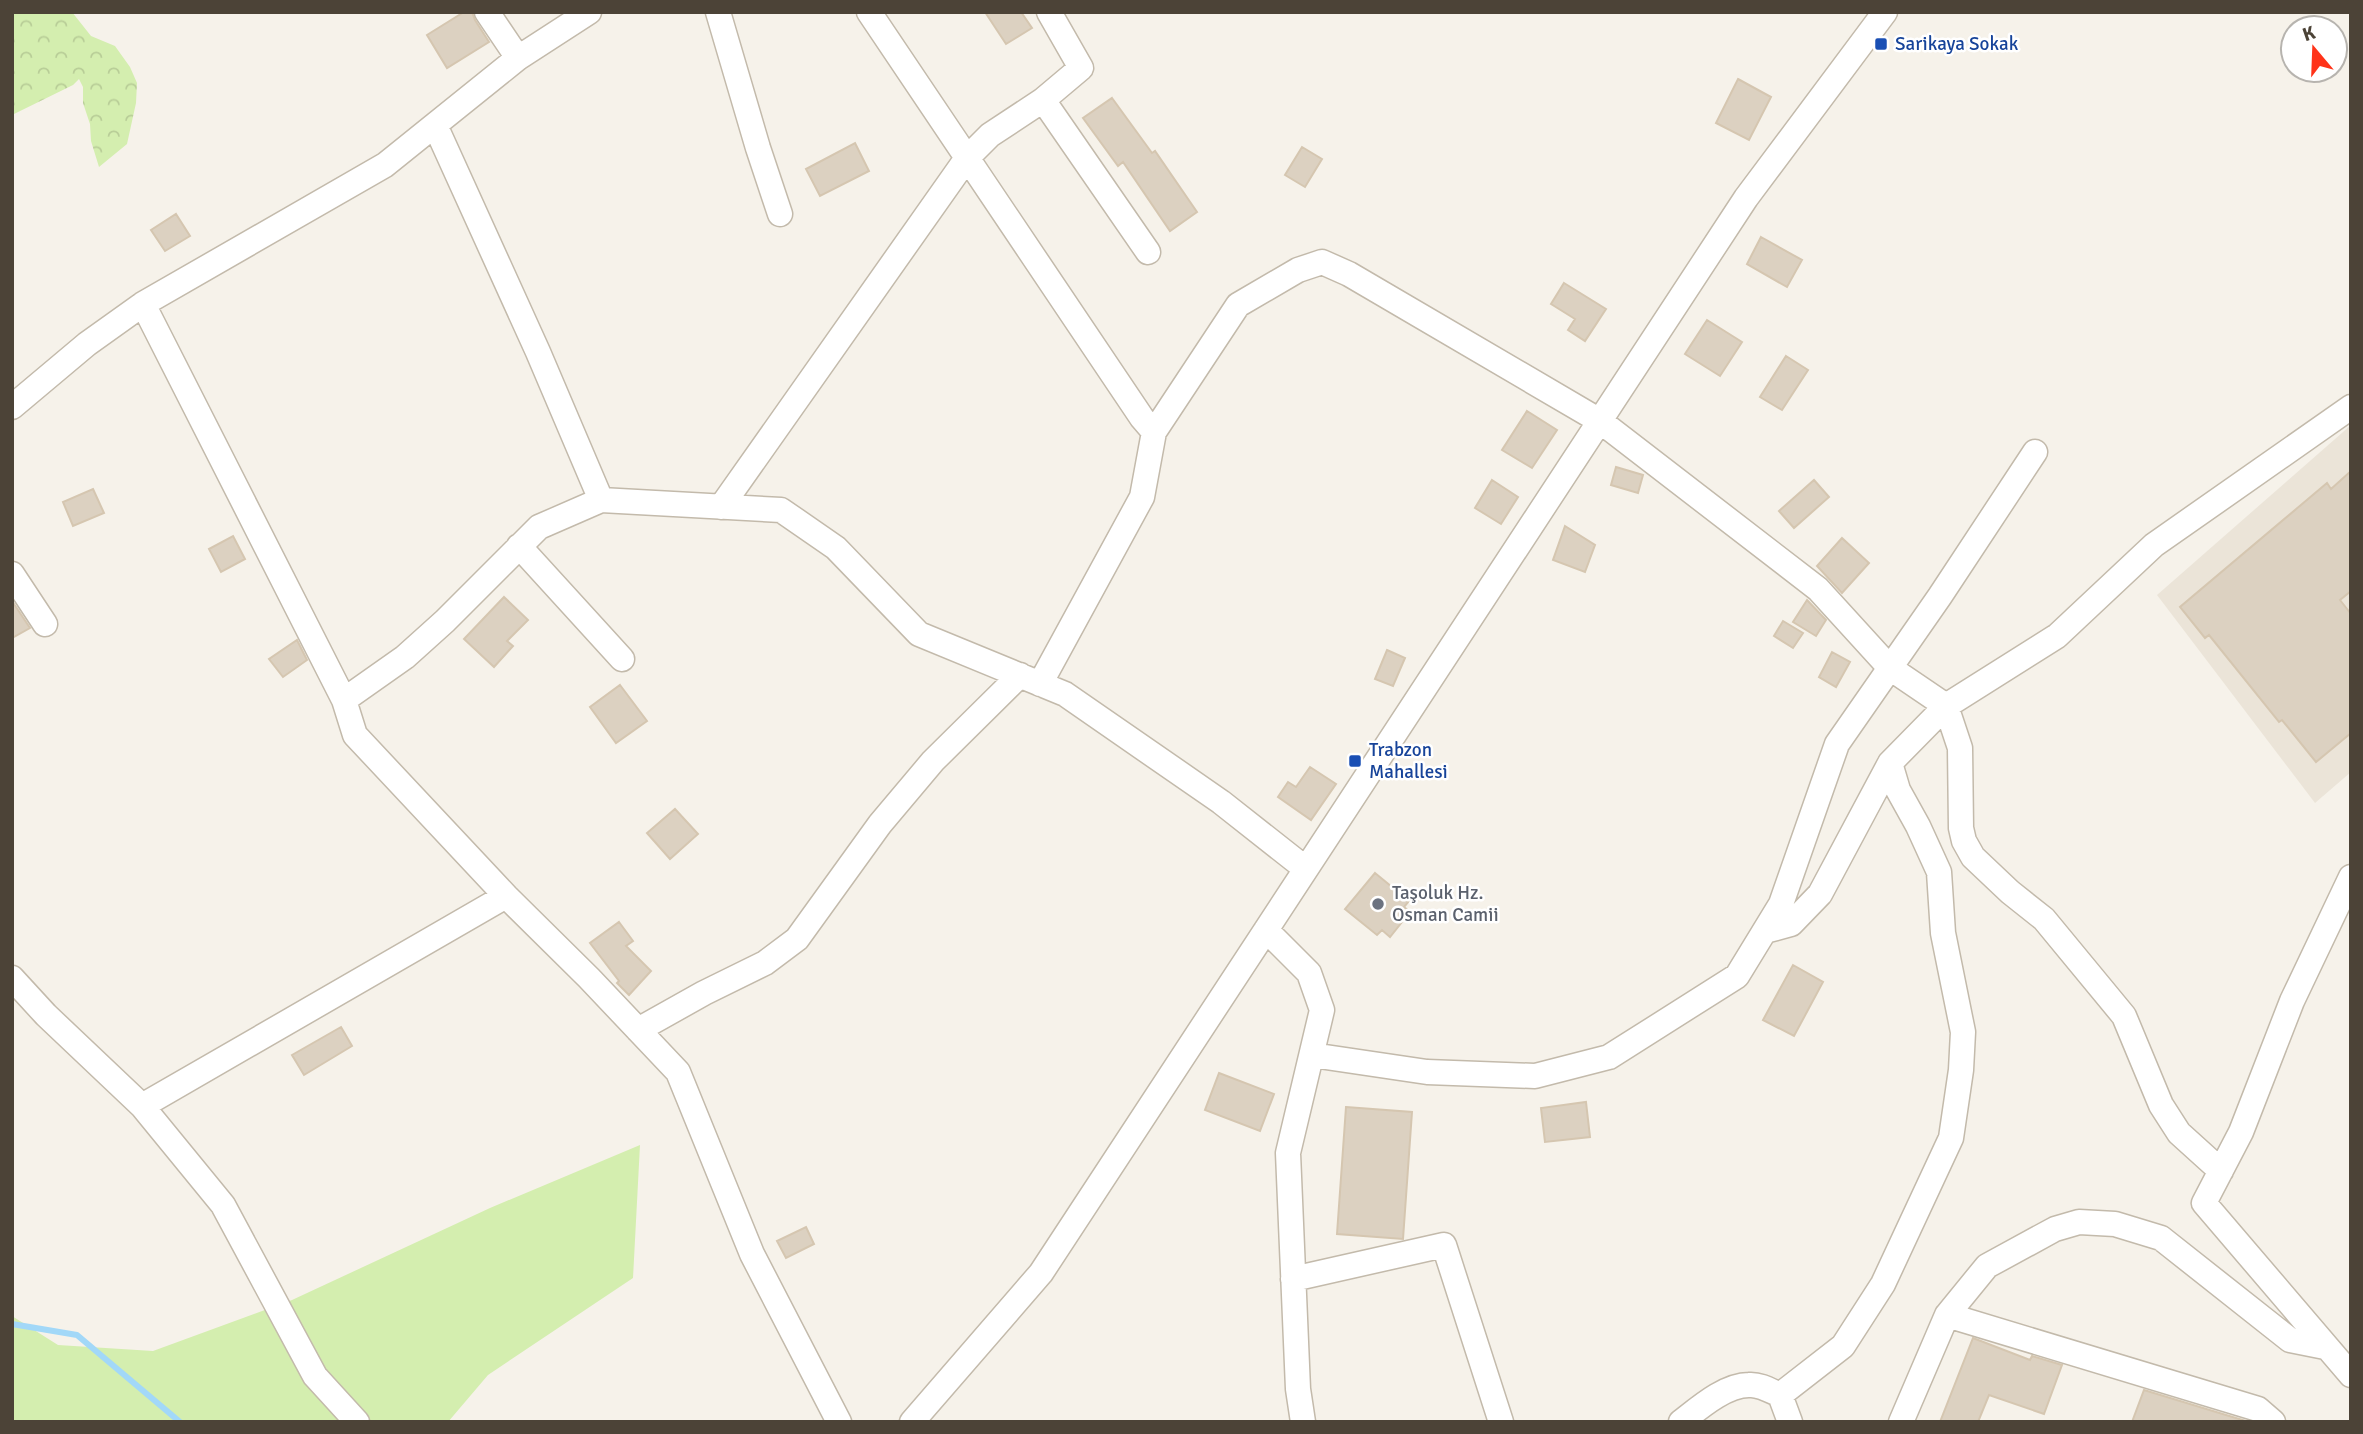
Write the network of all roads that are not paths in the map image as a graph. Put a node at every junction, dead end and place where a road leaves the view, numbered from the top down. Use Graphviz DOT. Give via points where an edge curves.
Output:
graph roads {
  1 [pos="486,12"];
  2 [pos="589,12"];
  3 [pos="718,12"];
  4 [pos="869,12"];
  5 [pos="1049,12"];
  6 [pos="1885,12"];
  7 [pos="518,58"];
  8 [pos="1043,100"];
  9 [pos="435,125"];
  10 [pos="967,158"];
  11 [pos="780,214"];
  12 [pos="1148,252"];
  13 [pos="143,304"];
  14 [pos="12,407"];
  15 [pos="2351,407"];
  16 [pos="1600,421"];
  17 [pos="1154,432"];
  18 [pos="2035,452"];
  19 [pos="601,500"];
  20 [pos="721,507"];
  21 [pos="519,546"];
  22 [pos="12,574"];
  23 [pos="45,624"];
  24 [pos="622,659"];
  25 [pos="1890,668"];
  26 [pos="1030,679"];
  27 [pos="344,700"];
  28 [pos="1946,706"];
  29 [pos="1890,762"];
  30 [pos="1306,869"];
  31 [pos="2350,880"];
  32 [pos="506,896"];
  33 [pos="1266,930"];
  34 [pos="1765,931"];
  35 [pos="12,978"];
  36 [pos="638,1030"];
  37 [pos="1311,1055"];
  38 [pos="142,1106"];
  39 [pos="2221,1171"];
  40 [pos="1293,1279"];
  41 [pos="1947,1315"];
  42 [pos="2325,1346"];
  43 [pos="2351,1375"];
  44 [pos="1780,1395"];
  45 [pos="357,1422"];
  46 [pos="839,1422"];
  47 [pos="912,1422"];
  48 [pos="1303,1422"];
  49 [pos="1501,1422"];
  50 [pos="1681,1422"];
  51 [pos="1790,1422"];
  52 [pos="1901,1422"];
  53 [pos="2273,1422"];
  1 -- 7 [label="street"];
  2 -- 7 [label="street"];
  3 -- 11 [label="street"];
  4 -- 10 [label="street"];
  5 -- 8 [label="street" via="1081,68"];
  6 -- 16 [label="street" via="1746,198"];
  7 -- 9 [label="street"];
  8 -- 10 [label="street" via="990,135"];
  8 -- 12 [label="street"];
  9 -- 13 [label="street" via="385,165"];
  9 -- 19 [label="street"];
  10 -- 17 [label="street"];
  10 -- 20 [label="street"];
  13 -- 14 [label="street"];
  13 -- 27 [label="street"];
  15 -- 28 [label="street" via="2154,545 2057,636"];
  16 -- 17 [label="street" via="1322,262 1298,270 1238,305"];
  16 -- 25 [label="street" via="1818,589"];
  16 -- 30 [label="street"];
  17 -- 26 [label="street" via="1142,497"];
  18 -- 25 [label="street"];
  19 -- 20 [label="street"];
  19 -- 21 [label="street" via="539,527"];
  20 -- 26 [label="street" via="781,510 836,548 919,634"];
  21 -- 24 [label="street"];
  21 -- 27 [label="street" via="405,657"];
  22 -- 23 [label="street"];
  25 -- 28 [label="street"];
  25 -- 34 [label="street" via="1837,744 1781,904"];
  26 -- 30 [label="street" via="1065,694 1221,802"];
  26 -- 36 [label="street" via="933,761 880,824 797,939 765,963"];
  27 -- 32 [label="street" via="355,736"];
  28 -- 29 [label="street"];
  28 -- 39 [label="street" via="1960,748 1961,828 1973,857 2044,919 2124,1016 2161,1105 2179,1133"];
  29 -- 34 [label="street" via="1820,894 1791,924"];
  29 -- 44 [label="street" via="1898,790 1939,872 1943,933 1963,1032 1951,1138 1883,1284 1843,1346"];
  30 -- 33 [label="street"];
  31 -- 39 [label="street" via="2292,1001"];
  32 -- 36 [label="street"];
  32 -- 38 [label="street"];
  33 -- 37 [label="street" via="1309,973 1322,1010"];
  33 -- 47 [label="street" via="1041,1273"];
  34 -- 37 [label="street" via="1737,975 1609,1057 1535,1076 1427,1072"];
  35 -- 38 [label="street"];
  36 -- 46 [label="street" via="678,1072 752,1254"];
  37 -- 40 [label="street" via="1288,1153"];
  38 -- 45 [label="street" via="223,1205 315,1376"];
  39 -- 42 [label="street" via="2204,1203"];
  40 -- 48 [label="street"];
  40 -- 49 [label="street" via="1444,1245"];
  41 -- 42 [label="street" via="1987,1266 2056,1229 2099,1222 2161,1238 2290,1340"];
  41 -- 52 [label="street"];
  41 -- 53 [label="street" via="2258,1409"];
  42 -- 43 [label="street"];
  44 -- 50 [label="street" via="1748,1384 1729,1390"];
  44 -- 51 [label="street"];
}
